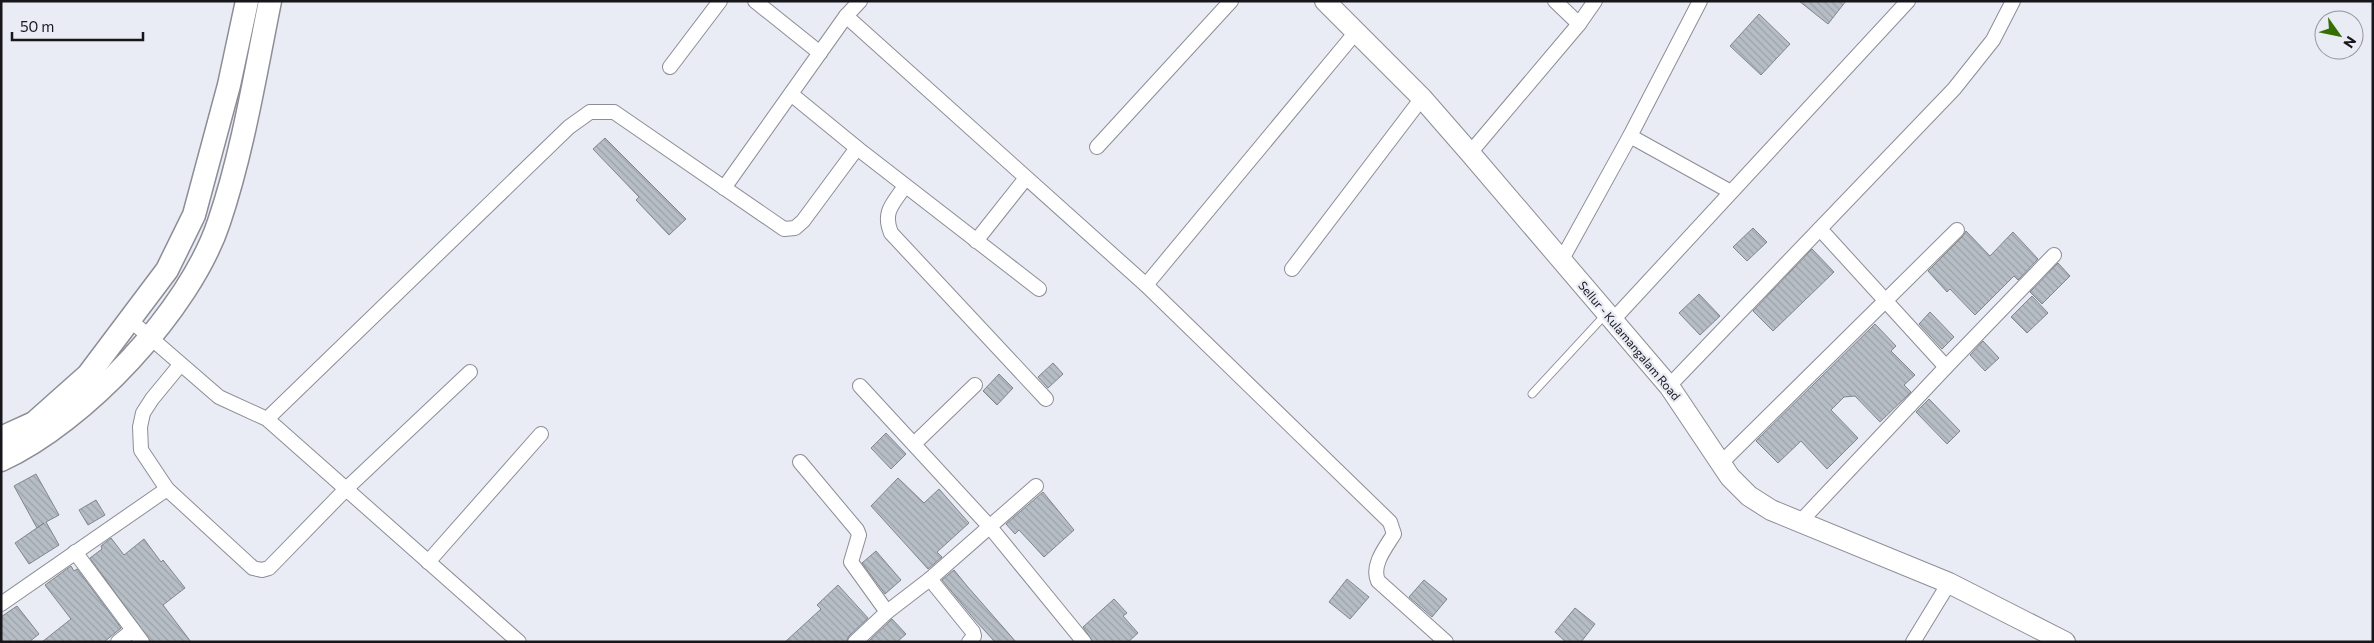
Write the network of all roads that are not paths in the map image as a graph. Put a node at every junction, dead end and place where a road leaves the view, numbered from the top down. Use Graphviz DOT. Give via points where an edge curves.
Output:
graph roads {
  1 [pos="247,1"];
  2 [pos="270,1"];
  3 [pos="720,1"];
  4 [pos="755,1"];
  5 [pos="860,1"];
  6 [pos="1231,1"];
  7 [pos="1326,1"];
  8 [pos="1555,1"];
  9 [pos="1595,1"];
  10 [pos="1700,1"];
  11 [pos="1908,1"];
  12 [pos="2013,1"];
  13 [pos="846,16"];
  14 [pos="1579,24"];
  15 [pos="1356,32"];
  16 [pos="820,53"];
  17 [pos="670,67"];
  18 [pos="791,94"];
  19 [pos="1422,98"];
  20 [pos="1630,136"];
  21 [pos="1097,147"];
  22 [pos="856,148"];
  23 [pos="1470,153"];
  24 [pos="1026,178"];
  25 [pos="905,186"];
  26 [pos="724,188"];
  27 [pos="1731,192"];
  28 [pos="1820,229"];
  29 [pos="1957,230"];
  30 [pos="976,241"];
  31 [pos="2054,256"];
  32 [pos="1561,261"];
  33 [pos="1292,269"];
  34 [pos="1146,285"];
  35 [pos="1039,289"];
  36 [pos="1885,299"];
  37 [pos="1609,317"];
  38 [pos="130,320"];
  39 [pos="151,338"];
  40 [pos="180,364"];
  41 [pos="1946,367"];
  42 [pos="470,372"];
  43 [pos="860,386"];
  44 [pos="975,386"];
  45 [pos="1669,386"];
  46 [pos="1532,394"];
  47 [pos="1046,398"];
  48 [pos="267,419"];
  49 [pos="541,434"];
  50 [pos="1,438"];
  51 [pos="915,444"];
  52 [pos="1,460"];
  53 [pos="800,462"];
  54 [pos="1721,463"];
  55 [pos="1036,486"];
  56 [pos="167,489"];
  57 [pos="346,489"];
  58 [pos="1800,522"];
  59 [pos="990,527"];
  60 [pos="75,552"];
  61 [pos="428,562"];
  62 [pos="930,579"];
  63 [pos="1949,583"];
  64 [pos="1,604"];
  65 [pos="887,612"];
  66 [pos="133,630"];
  67 [pos="512,640"];
  68 [pos="118,642"];
  69 [pos="142,642"];
  70 [pos="855,642"];
  71 [pos="969,642"];
  72 [pos="1084,642"];
  73 [pos="1446,642"];
  74 [pos="1913,642"];
  75 [pos="2065,642"];
  1 -- 38 [label="main road" via="230,85 194,215 167,270"];
  2 -- 39 [label="main road" via="219,224 192,278"];
  3 -- 17 [label="street"];
  4 -- 16 [label="street"];
  5 -- 13 [label="street"];
  6 -- 21 [label="street"];
  7 -- 15 [label="main road, Sellur - Kulamangalam Road"];
  8 -- 14 [label="street"];
  9 -- 14 [label="street"];
  10 -- 20 [label="street"];
  11 -- 27 [label="street"];
  12 -- 28 [label="street" via="1993,40 1954,89"];
  13 -- 16 [label="street"];
  13 -- 24 [label="street"];
  14 -- 23 [label="street"];
  15 -- 19 [label="main road, Sellur - Kulamangalam Road"];
  15 -- 34 [label="street"];
  16 -- 18 [label="street"];
  18 -- 22 [label="street"];
  18 -- 26 [label="street"];
  19 -- 23 [label="main road, Sellur - Kulamangalam Road"];
  19 -- 33 [label="street"];
  20 -- 27 [label="street"];
  20 -- 32 [label="street"];
  22 -- 25 [label="street"];
  22 -- 26 [label="street" via="795,228 784,229"];
  23 -- 32 [label="main road, Sellur - Kulamangalam Road"];
  24 -- 30 [label="street"];
  24 -- 34 [label="street"];
  25 -- 30 [label="street"];
  25 -- 47 [label="street" via="888,212 886,222 890,233"];
  26 -- 48 [label="street" via="614,112 590,112 568,127"];
  27 -- 37 [label="street"];
  28 -- 36 [label="street"];
  28 -- 45 [label="street"];
  29 -- 36 [label="street"];
  30 -- 35 [label="street"];
  31 -- 41 [label="street"];
  32 -- 37 [label="main road, Sellur - Kulamangalam Road"];
  34 -- 73 [label="street" via="1390,522 1394,534 1376,566 1375,574"];
  36 -- 41 [label="street"];
  36 -- 54 [label="street"];
  37 -- 45 [label="main road, Sellur - Kulamangalam Road"];
  37 -- 46 [label="lane"];
  38 -- 39 [label="street"];
  38 -- 50 [label="main road" via="88,375 34,423"];
  39 -- 40 [label="street"];
  39 -- 52 [label="main road" via="104,388 54,429"];
  40 -- 48 [label="street" via="219,397"];
  40 -- 56 [label="street" via="152,399 140,427 141,450"];
  41 -- 58 [label="street"];
  42 -- 57 [label="street"];
  43 -- 51 [label="street"];
  44 -- 51 [label="street"];
  45 -- 54 [label="main road, Sellur - Kulamangalam Road"];
  48 -- 57 [label="street"];
  49 -- 61 [label="street"];
  51 -- 59 [label="street"];
  53 -- 65 [label="street" via="858,530 851,562"];
  54 -- 58 [label="main road, Sellur - Kulamangalam Road" via="1749,496"];
  55 -- 59 [label="street"];
  56 -- 57 [label="street" via="253,568 262,570 269,568"];
  56 -- 60 [label="street"];
  57 -- 61 [label="street"];
  58 -- 63 [label="main road, Sellur - Kulamangalam Road"];
  59 -- 62 [label="street"];
  59 -- 72 [label="street"];
  60 -- 64 [label="street"];
  60 -- 66 [label="street"];
  61 -- 67 [label="street"];
  62 -- 65 [label="street"];
  62 -- 71 [label="street" via="972,632 974,636"];
  63 -- 74 [label="street"];
  63 -- 75 [label="main road, Sellur - Kulamangalam Road"];
  65 -- 70 [label="street"];
  66 -- 68 [label="street"];
  66 -- 69 [label="street"];
}
